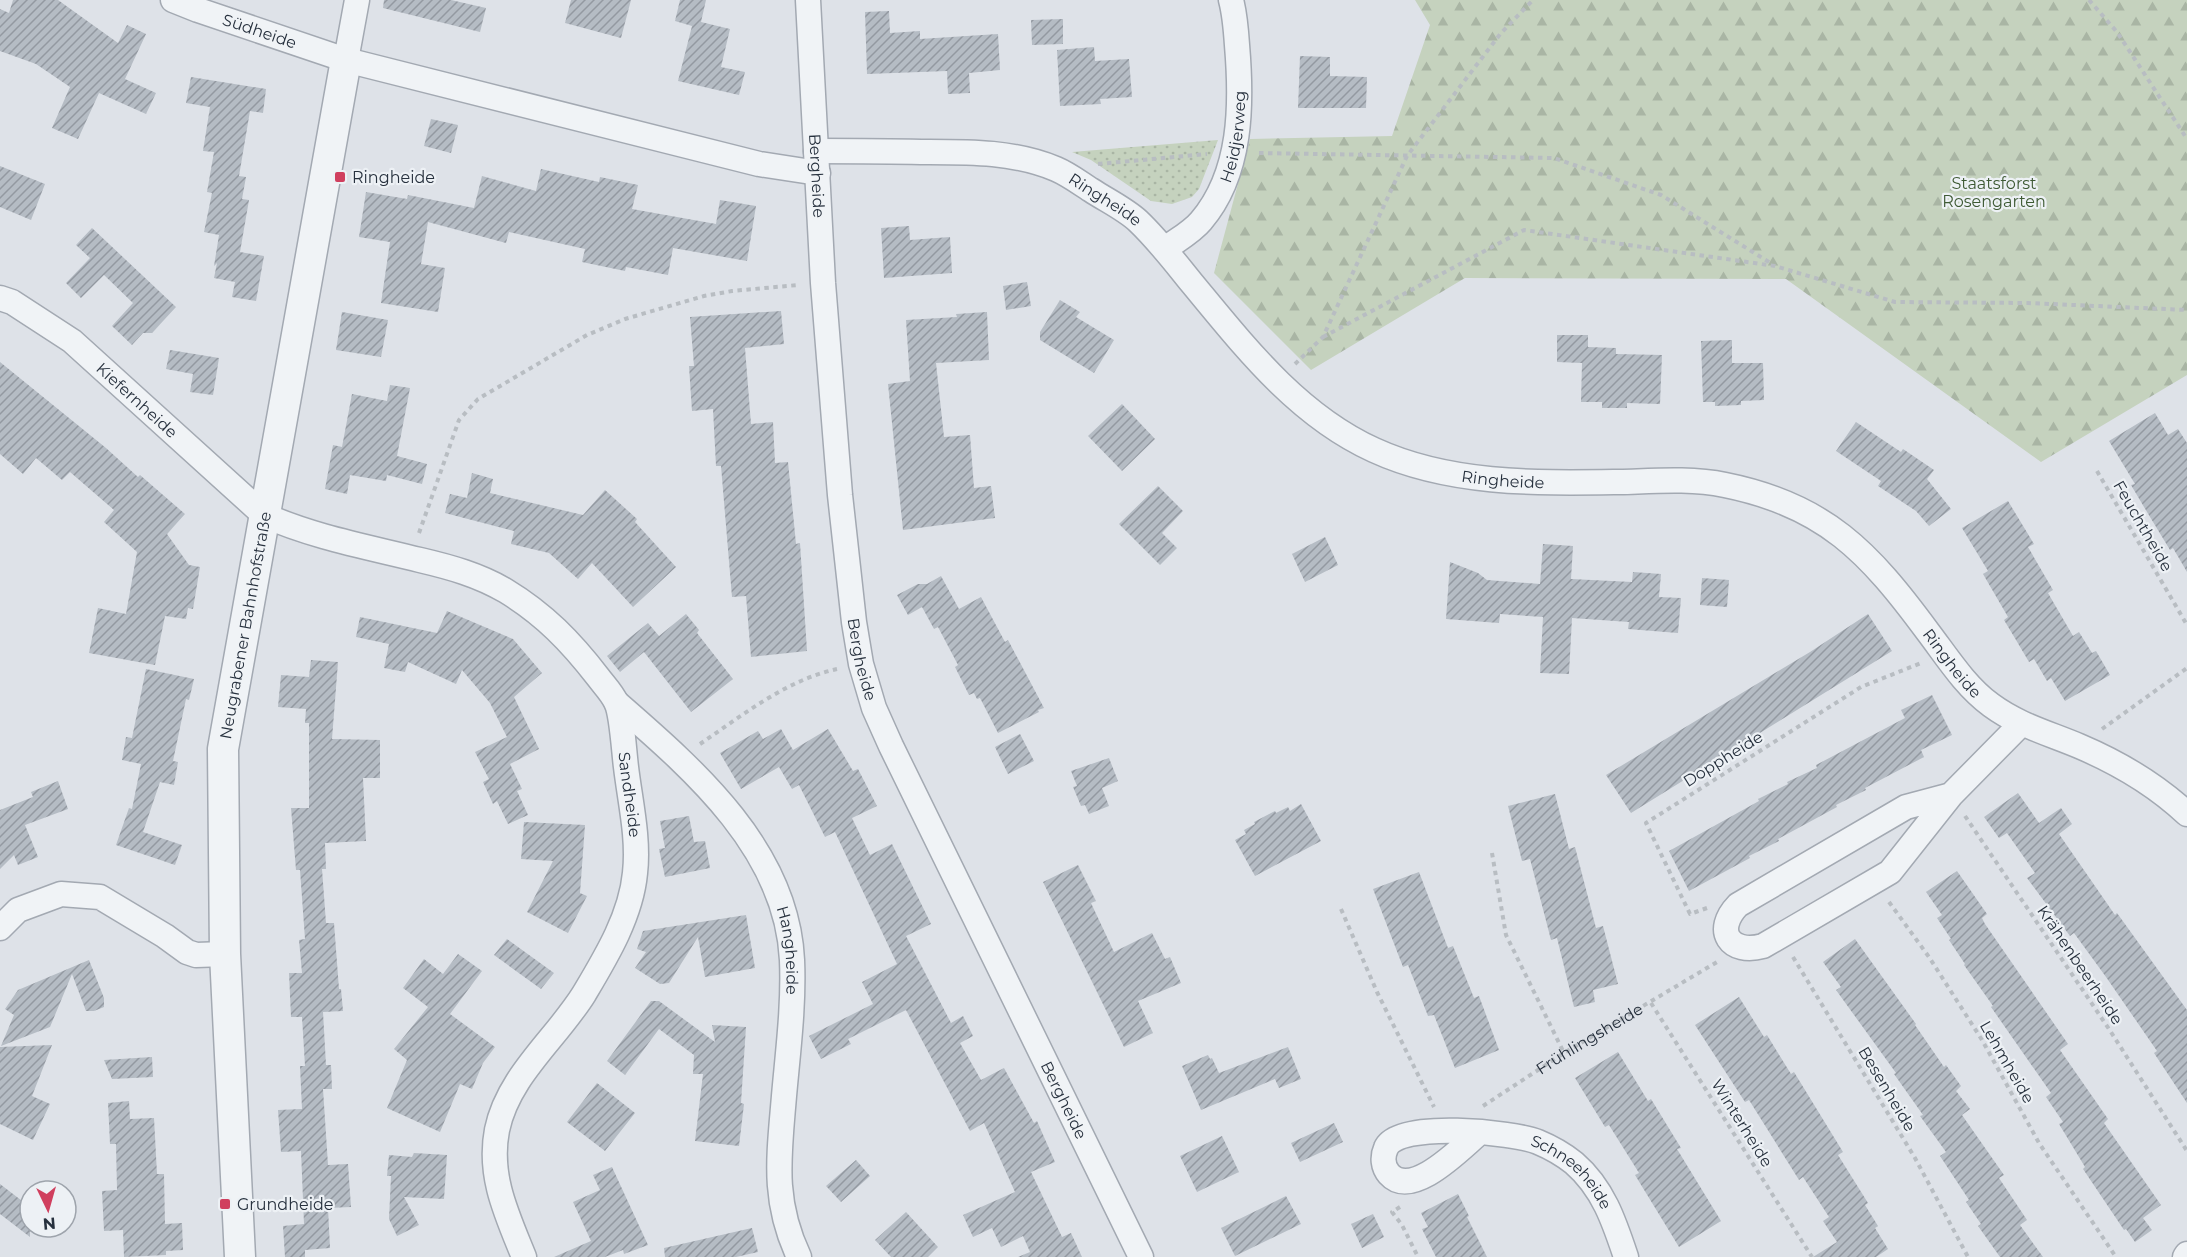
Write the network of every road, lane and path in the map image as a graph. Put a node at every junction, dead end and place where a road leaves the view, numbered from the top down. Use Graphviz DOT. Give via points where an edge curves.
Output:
graph roads {
  1 [pos="173,0"];
  2 [pos="357,0"];
  3 [pos="808,0"];
  4 [pos="1231,0"];
  5 [pos="1533,0"];
  6 [pos="2089,0"];
  7 [pos="346,60"];
  8 [pos="2187,139"];
  9 [pos="1233,152"];
  10 [pos="1407,156"];
  11 [pos="817,162"];
  12 [pos="1058,170"];
  13 [pos="1165,249"];
  14 [pos="1775,266"];
  15 [pos="823,283"];
  16 [pos="0,298"];
  17 [pos="2187,310"];
  18 [pos="1323,337"];
  19 [pos="1278,381"];
  20 [pos="2097,471"];
  21 [pos="264,515"];
  22 [pos="411,557"];
  23 [pos="2187,625"];
  24 [pos="1944,653"];
  25 [pos="861,664"];
  26 [pos="2187,668"];
  27 [pos="617,703"];
  28 [pos="2021,724"];
  29 [pos="2079,746"];
  30 [pos="679,757"];
  31 [pos="1951,795"];
  32 [pos="2187,814"];
  33 [pos="1492,853"];
  34 [pos="1877,880"];
  35 [pos="1341,909"];
  36 [pos="1732,912"];
  37 [pos="0,928"];
  38 [pos="1781,936"];
  39 [pos="1733,945"];
  40 [pos="225,954"];
  41 [pos="1651,1003"];
  42 [pos="1564,1053"];
  43 [pos="1480,1108"];
  44 [pos="1444,1131"];
  45 [pos="1479,1133"];
  46 [pos="2187,1150"];
  47 [pos="1415,1181"];
  48 [pos="240,1257"];
  49 [pos="524,1257"];
  50 [pos="799,1257"];
  51 [pos="1141,1257"];
  52 [pos="1418,1257"];
  53 [pos="1626,1257"];
  54 [pos="1812,1257"];
  55 [pos="1968,1257"];
  56 [pos="2116,1257"];
  1 -- 7 [label="street, Südheide"];
  2 -- 7 [label="street, Neugrabener Bahnhofstraße"];
  3 -- 11 [label="street, Bergheide"];
  4 -- 9 [label="street, Heidjerweg" via="1240,101"];
  5 -- 10 [label="path" via="1501,33"];
  6 -- 8 [label="path" via="2117,32"];
  7 -- 11 [label="street, Ringheide" via="759,164"];
  7 -- 21 [label="street, Neugrabener Bahnhofstraße"];
  9 -- 10 [label="path"];
  9 -- 12 [label="path"];
  9 -- 13 [label="street, Heidjerweg" via="1220,193 1200,222"];
  10 -- 14 [label="path" via="1554,158 1661,195"];
  10 -- 18 [label="path"];
  11 -- 12 [label="street, Ringheide" via="990,154"];
  11 -- 15 [label="street, Bergheide"];
  12 -- 13 [label="street, Ringheide" via="1135,218"];
  13 -- 19 [label="street, Ringheide"];
  14 -- 17 [label="path" via="1895,302"];
  14 -- 18 [label="path" via="1524,230"];
  15 -- 22 [label="path" via="704,296 625,319 587,335 478,399 459,420 453,434"];
  15 -- 25 [label="street, Bergheide" via="840,495"];
  16 -- 21 [label="street, Kiefernheide" via="72,341"];
  18 -- 19 [label="path"];
  19 -- 24 [label="street, Ringheide" via="1333,428 1371,449 1442,473 1534,481 1718,483 1785,501 1812,514 1863,553"];
  20 -- 23 [label="path, Feuchtheide"];
  21 -- 22 [label="street" via="302,530"];
  21 -- 40 [label="street, Neugrabener Bahnhofstraße" via="223,748"];
  22 -- 27 [label="street" via="460,570 524,602 575,648"];
  24 -- 28 [label="street, Ringheide" via="1967,684"];
  24 -- 36 [label="path, Doppheide" via="1861,687 1646,823 1690,914 1707,908"];
  25 -- 30 [label="path" via="831,670 775,694"];
  25 -- 51 [label="street, Bergheide" via="891,746"];
  26 -- 29 [label="path"];
  27 -- 30 [label="street, Hangheide"];
  27 -- 49 [label="street, Sandheide" via="636,854 628,910 583,995 511,1093 497,1130 496,1185"];
  28 -- 29 [label="street, Ringheide"];
  28 -- 31 [label="street"];
  29 -- 32 [label="street, Ringheide" via="2144,779"];
  30 -- 50 [label="street, Hangheide" via="750,841 772,879 787,923 792,990 779,1192"];
  31 -- 34 [label="street" via="1898,865"];
  31 -- 36 [label="street" via="1906,807"];
  31 -- 46 [label="path, Krähenbeerheide"];
  33 -- 42 [label="path" via="1506,935"];
  34 -- 38 [label="street"];
  34 -- 56 [label="path, Lehmheide" via="1891,907 1929,957 1982,1040 2039,1143"];
  35 -- 44 [label="path"];
  36 -- 39 [label="street" via="1726,930"];
  37 -- 40 [label="street" via="18,910 61,894 100,897 187,952"];
  38 -- 39 [label="street" via="1756,948"];
  38 -- 55 [label="path, Besenheide" via="1915,1158"];
  39 -- 41 [label="path, Frühlingsheide" via="1716,963"];
  40 -- 48 [label="street, Neugrabener Bahnhofstraße"];
  41 -- 42 [label="path, Frühlingsheide"];
  41 -- 54 [label="path, Winterheide"];
  42 -- 43 [label="path, Frühlingsheide"];
  44 -- 45 [label="street, Schneeheide"];
  44 -- 47 [label="street, Schneeheide" via="1407,1134 1388,1144 1383,1158 1386,1171 1398,1180"];
  45 -- 47 [label="street"];
  45 -- 53 [label="street, Schneeheide" via="1538,1142 1572,1161 1602,1197"];
  47 -- 52 [label="path" via="1409,1198 1392,1212"];
}
